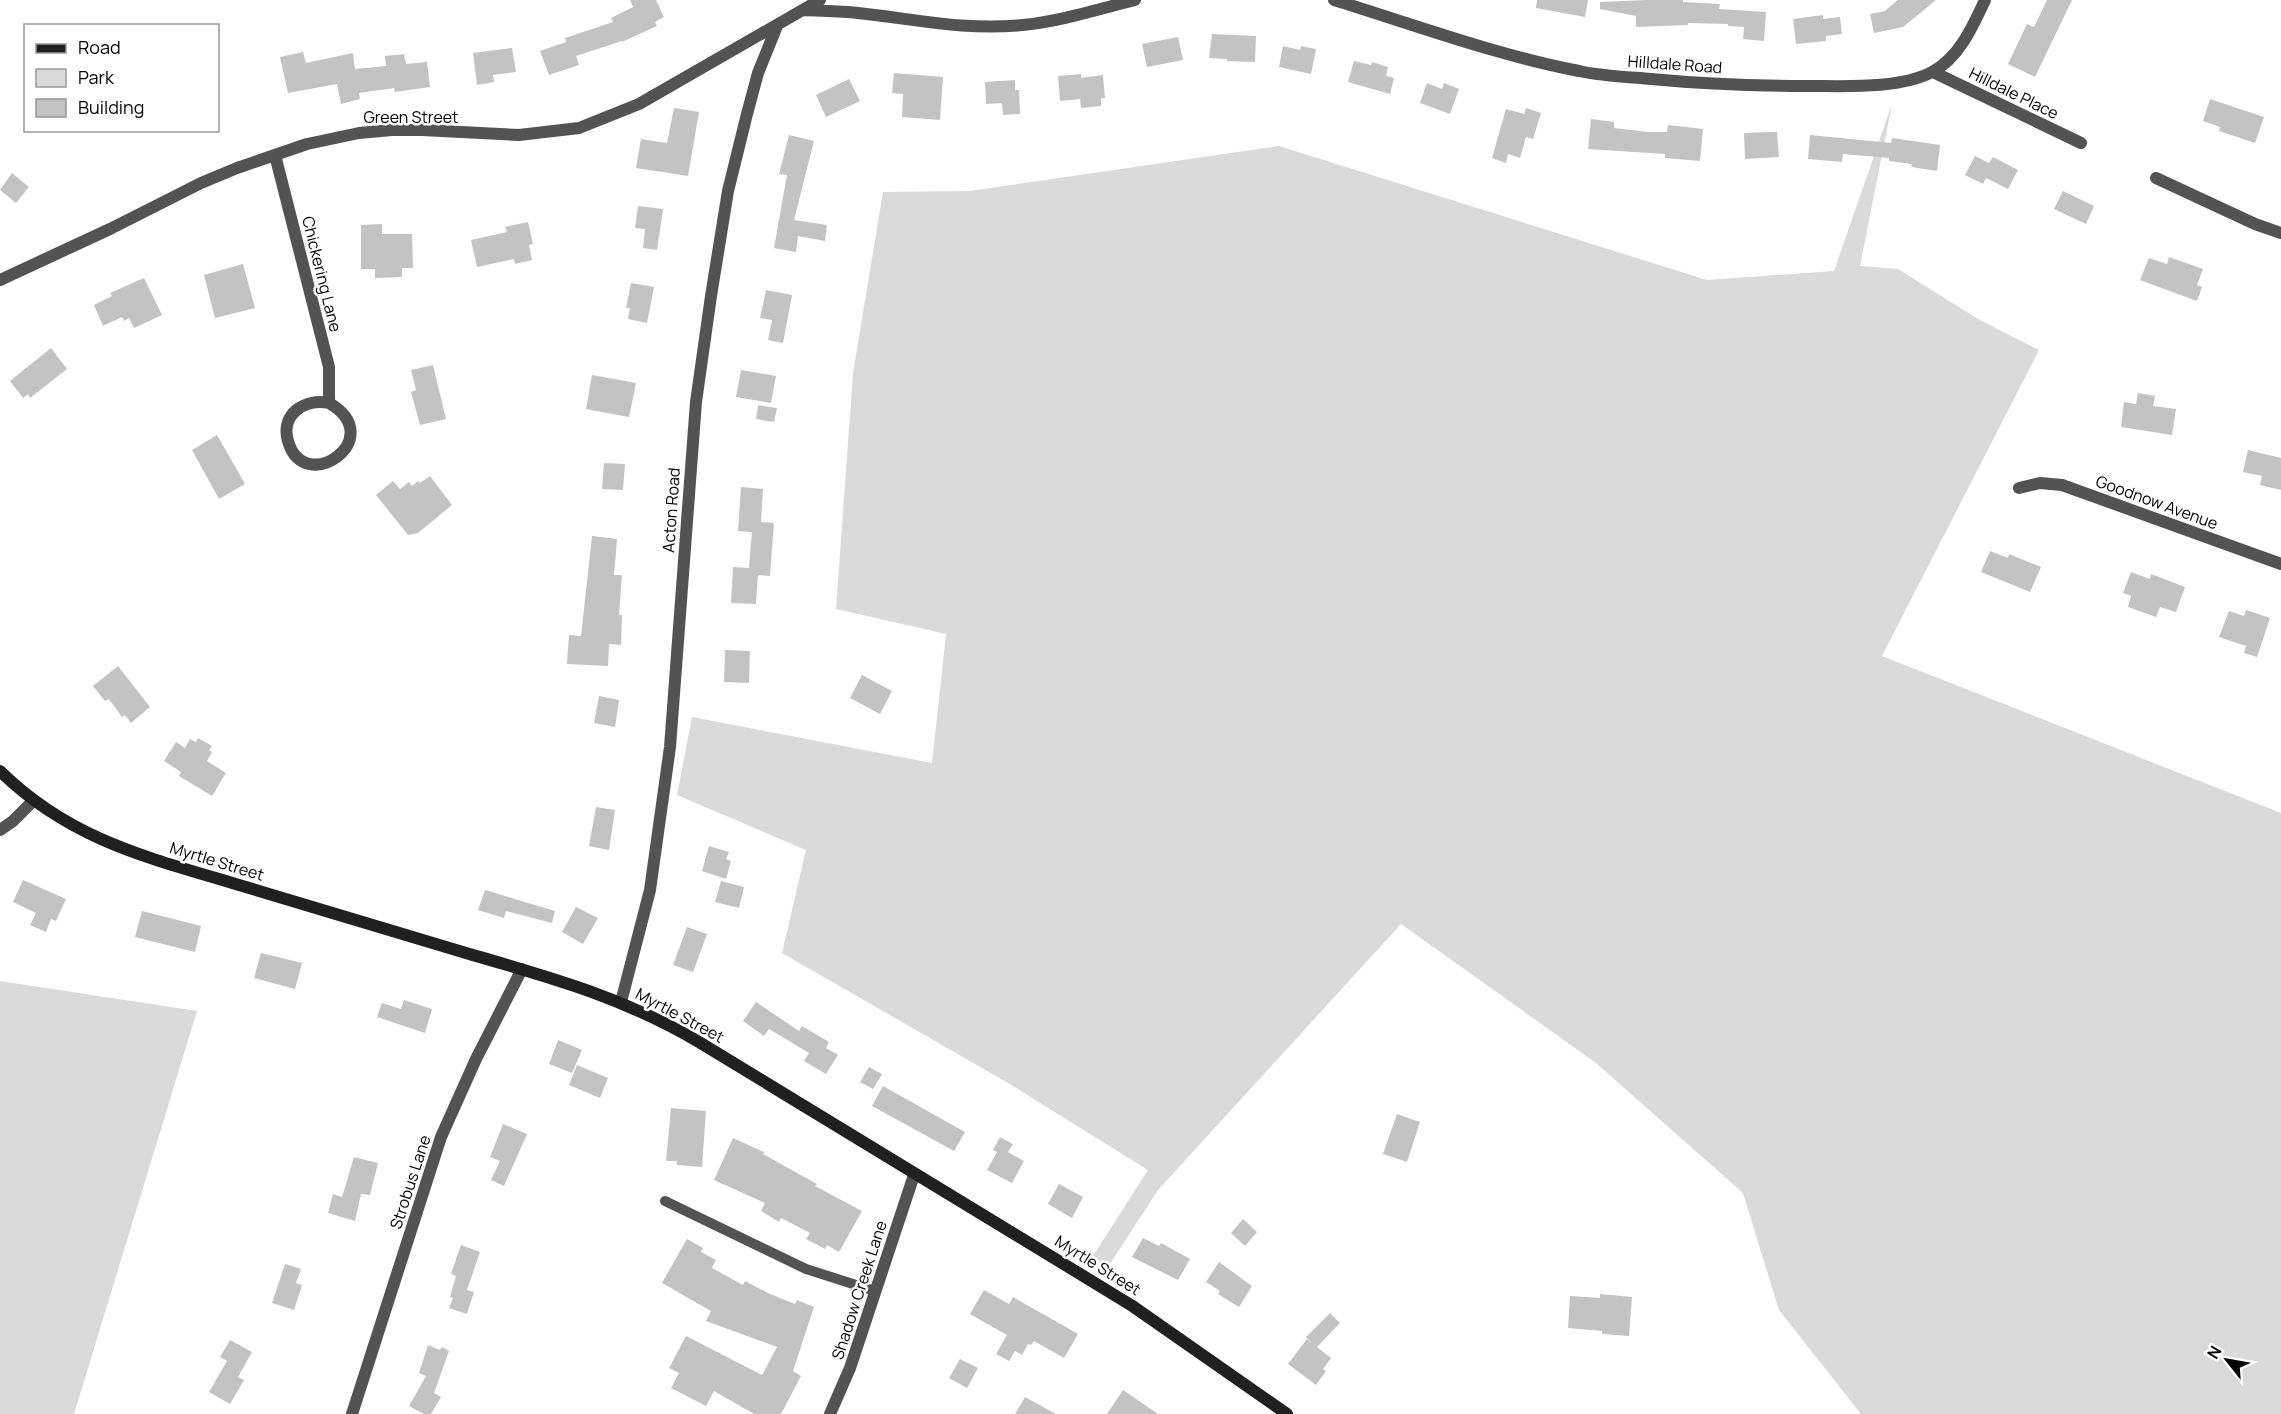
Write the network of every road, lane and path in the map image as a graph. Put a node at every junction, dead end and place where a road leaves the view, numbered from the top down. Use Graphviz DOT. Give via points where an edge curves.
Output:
graph roads {
  1 [pos="820,0"];
  2 [pos="1136,0"];
  3 [pos="1334,0"];
  4 [pos="1985,0"];
  5 [pos="802,10"];
  6 [pos="777,26"];
  7 [pos="1933,72"];
  8 [pos="2081,143"];
  9 [pos="275,155"];
  10 [pos="2156,178"];
  11 [pos="2281,233"];
  12 [pos="0,280"];
  13 [pos="329,403"];
  14 [pos="2019,488"];
  15 [pos="2281,564"];
  16 [pos="0,771"];
  17 [pos="33,801"];
  18 [pos="0,830"];
  19 [pos="522,969"];
  20 [pos="621,1002"];
  21 [pos="914,1174"];
  22 [pos="665,1201"];
  23 [pos="875,1291"];
  24 [pos="352,1414"];
  25 [pos="830,1414"];
  26 [pos="1287,1414"];
  1 -- 5 [label="street, Green Street"];
  2 -- 5 [label="street" via="1059,19 985,27"];
  3 -- 7 [label="street, Hilldale Road" via="1521,58 1580,72 1695,83 1840,86 1896,82"];
  4 -- 7 [label="street, Hilldale Road" via="1961,45"];
  5 -- 6 [label="street, Green Street"];
  6 -- 9 [label="street, Green Street" via="639,104 579,128 519,135 422,130 359,133"];
  6 -- 20 [label="street, Acton Road" via="758,73 744,125 728,191 711,296 696,402 670,747 650,890"];
  7 -- 8 [label="street, Hilldale Place"];
  9 -- 12 [label="street, Green Street" via="201,183"];
  9 -- 13 [label="street, Chickering Lane" via="329,368"];
  10 -- 11 [label="street"];
  13 -- 13 [label="street" via="306,403 290,418 287,440 298,458 308,463 330,463 347,448 350,426 339,408"];
  14 -- 15 [label="street, Goodnow Avenue" via="2040,483 2062,485"];
  16 -- 17 [label="street, Myrtle Street"];
  17 -- 18 [label="street"];
  17 -- 19 [label="street, Myrtle Street" via="65,822 137,855"];
  19 -- 20 [label="street, Myrtle Street"];
  19 -- 24 [label="street, Strobus Lane" via="441,1137"];
  20 -- 21 [label="street, Myrtle Street" via="673,1027"];
  21 -- 23 [label="street, Shadow Creek Lane"];
  21 -- 26 [label="street, Myrtle Street" via="1131,1305"];
  22 -- 23 [label="lane" via="806,1269"];
  23 -- 25 [label="street, Shadow Creek Lane"];
}
